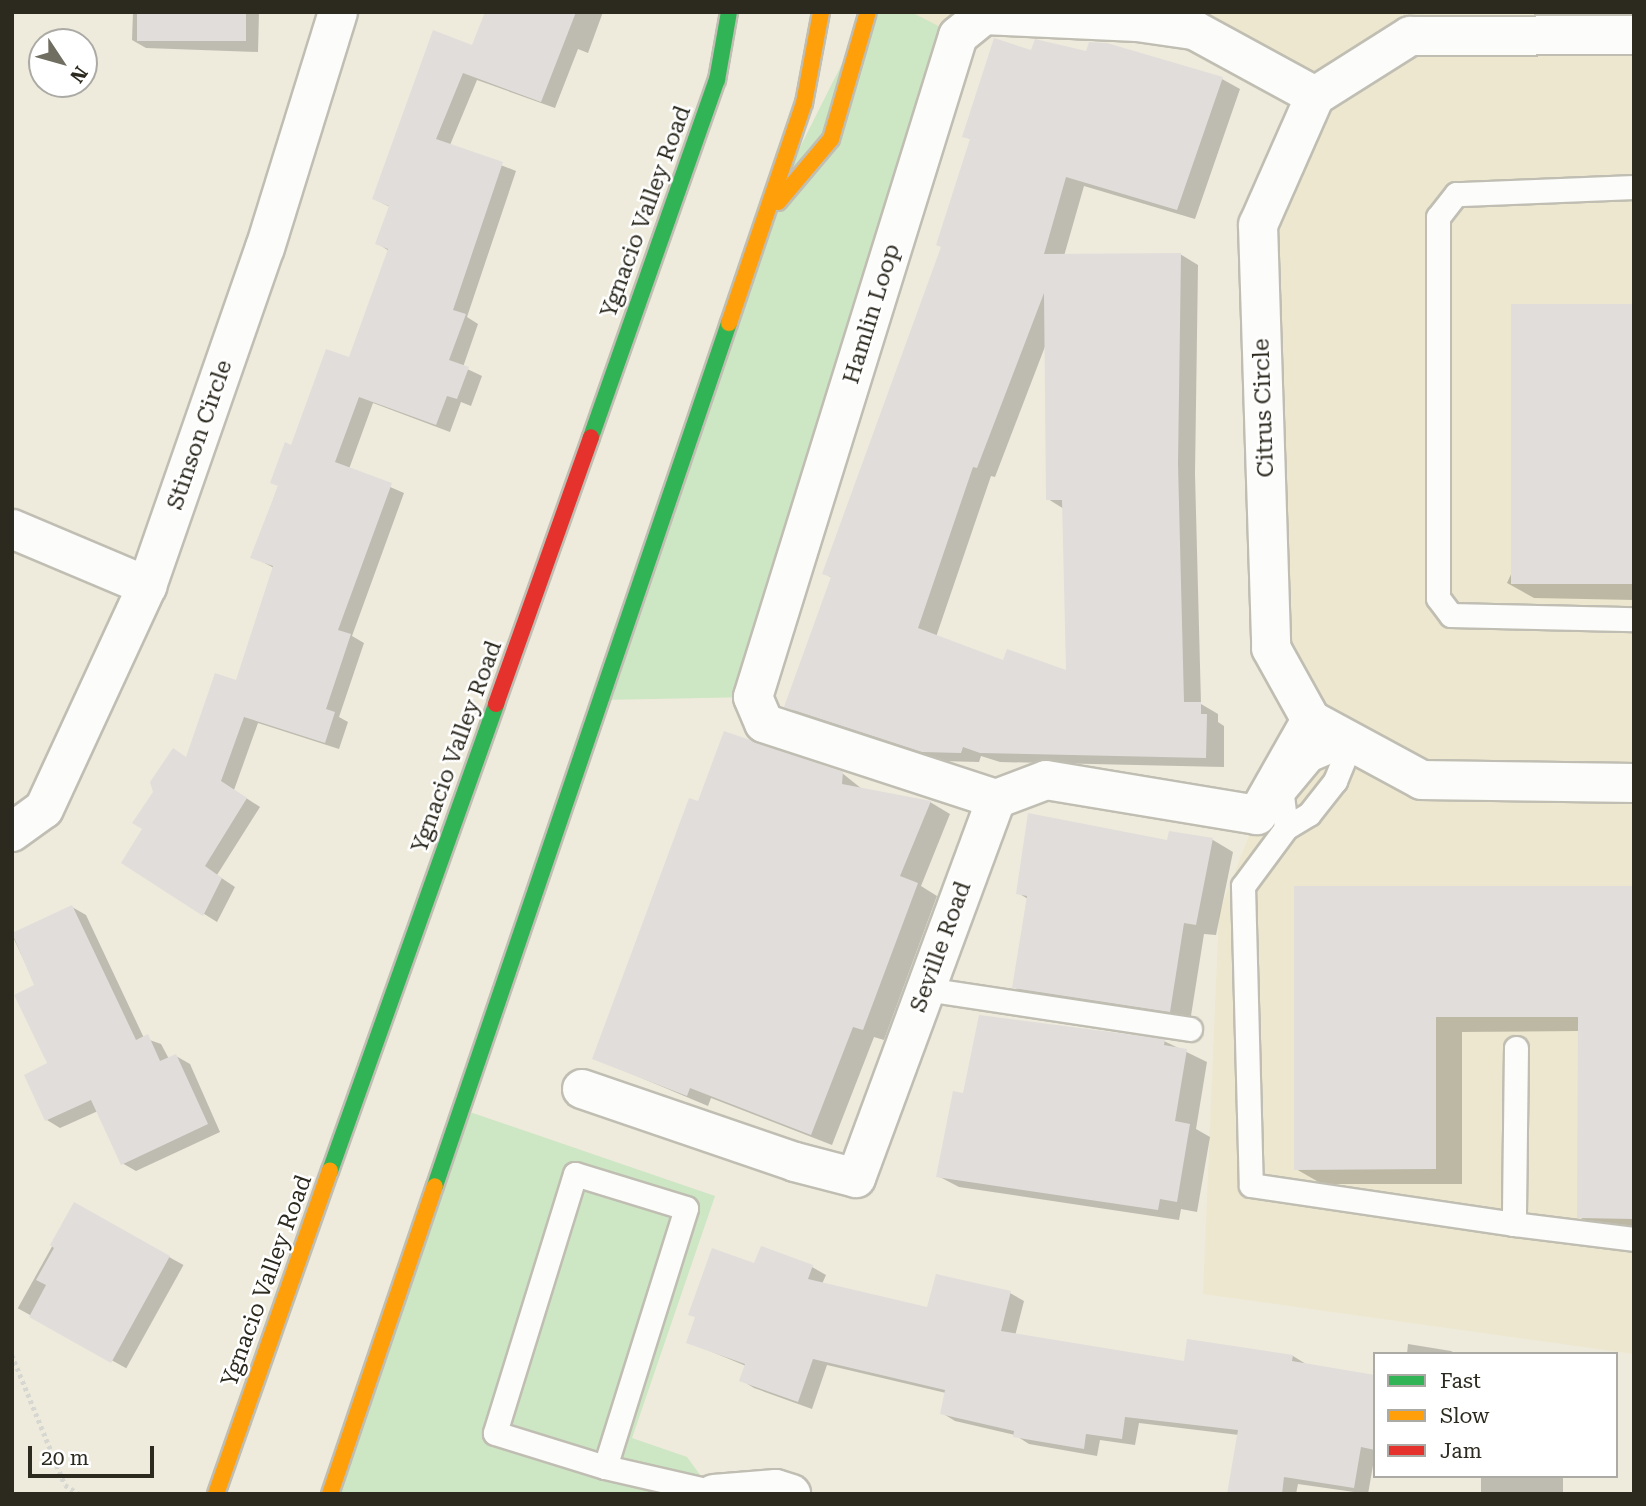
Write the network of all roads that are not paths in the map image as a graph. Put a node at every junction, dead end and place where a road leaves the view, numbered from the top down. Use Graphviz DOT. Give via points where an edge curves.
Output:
graph roads {
  1 [pos="338,12"];
  2 [pos="729,12"];
  3 [pos="821,12"];
  4 [pos="867,12"];
  5 [pos="1463,24"];
  6 [pos="1634,35"];
  7 [pos="1315,96"];
  8 [pos="1634,187"];
  9 [pos="765,217"];
  10 [pos="12,529"];
  11 [pos="147,586"];
  12 [pos="1634,619"];
  13 [pos="1311,720"];
  14 [pos="1351,742"];
  15 [pos="1634,783"];
  16 [pos="996,799"];
  17 [pos="1286,828"];
  18 [pos="12,832"];
  19 [pos="926,989"];
  20 [pos="1190,1029"];
  21 [pos="1516,1048"];
  22 [pos="582,1089"];
  23 [pos="1514,1224"];
  24 [pos="1634,1239"];
  25 [pos="605,1467"];
  26 [pos="714,1493"];
  27 [pos="216,1494"];
  28 [pos="330,1494"];
  29 [pos="791,1494"];
  1 -- 11 [label="street, Stinson Circle" via="265,248"];
  2 -- 27 [label="highway, Ygnacio Valley Road" via="717,80"];
  3 -- 9 [label="highway" via="804,103"];
  4 -- 9 [label="highway" via="831,139"];
  5 -- 6 [label="street"];
  5 -- 7 [label="street" via="1410,36"];
  7 -- 13 [label="street, Citrus Circle" via="1258,225 1271,648"];
  7 -- 16 [label="street, Hamlin Loop" via="1194,30 1137,22 984,15 958,36 754,697 764,723"];
  8 -- 12 [label="lane" via="1456,194 1438,217 1438,598 1451,615"];
  9 -- 28 [label="highway"];
  10 -- 11 [label="street"];
  11 -- 18 [label="street, Stinson Circle" via="44,809"];
  13 -- 14 [label="street"];
  13 -- 16 [label="street" via="1257,815 1046,780"];
  14 -- 15 [label="street" via="1422,780"];
  14 -- 17 [label="lane" via="1335,781 1309,814"];
  14 -- 17 [label="lane" via="1311,759 1282,794"];
  16 -- 19 [label="street, Seville Road"];
  17 -- 23 [label="lane" via="1243,886 1251,1185"];
  19 -- 20 [label="lane"];
  19 -- 22 [label="street, Seville Road" via="856,1178 795,1162"];
  21 -- 23 [label="lane"];
  23 -- 24 [label="lane"];
  25 -- 25 [label="lane" via="686,1208 575,1174 495,1433"];
  25 -- 26 [label="lane"];
  26 -- 29 [label="street" via="776,1489"];
}
